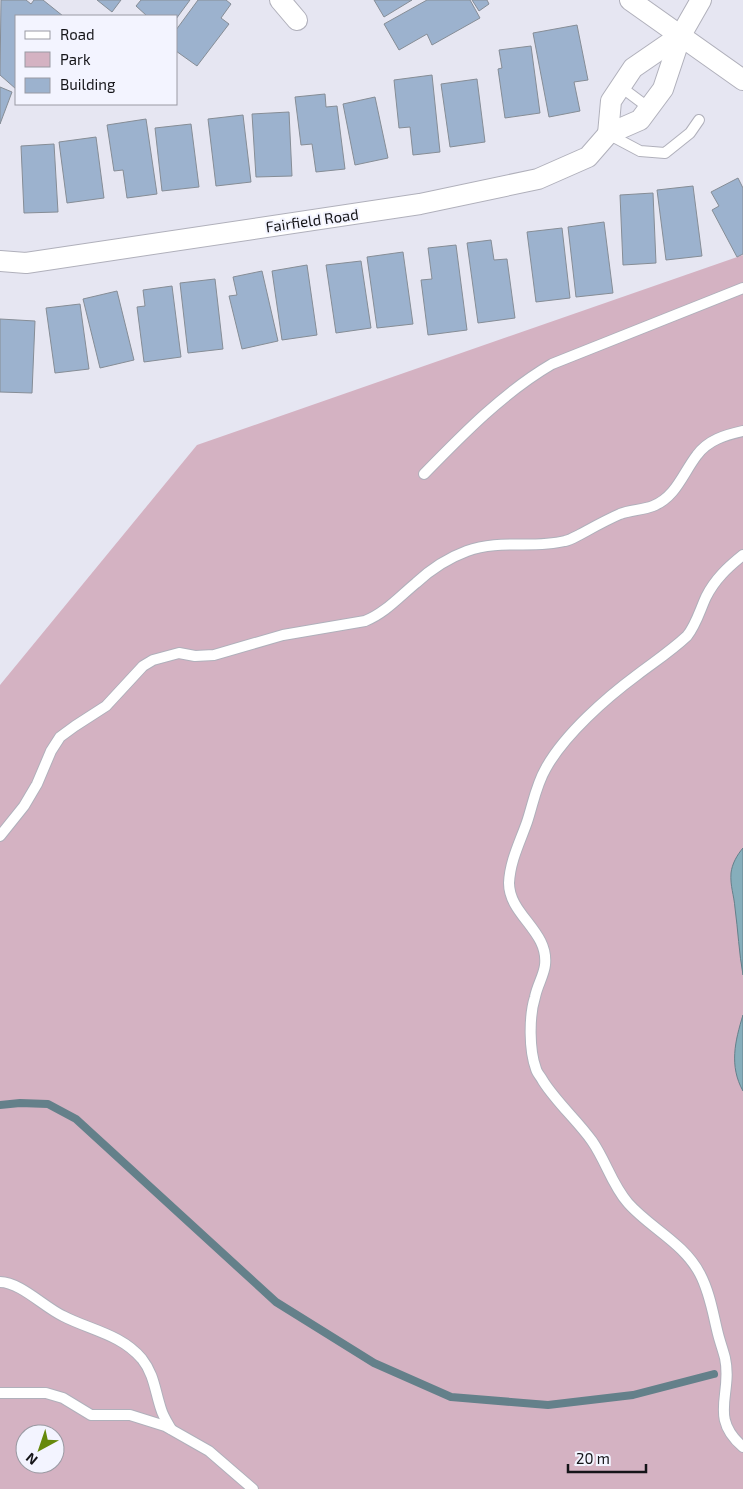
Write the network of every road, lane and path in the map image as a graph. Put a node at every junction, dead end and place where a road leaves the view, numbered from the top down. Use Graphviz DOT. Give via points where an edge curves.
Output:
graph roads {
  1 [pos="280,0"];
  2 [pos="630,0"];
  3 [pos="701,0"];
  4 [pos="297,20"];
  5 [pos="681,35"];
  6 [pos="743,80"];
  7 [pos="621,87"];
  8 [pos="649,108"];
  9 [pos="699,120"];
  10 [pos="608,134"];
  11 [pos="0,262"];
  12 [pos="743,288"];
  13 [pos="743,432"];
  14 [pos="424,474"];
  15 [pos="743,555"];
  16 [pos="0,836"];
  17 [pos="0,1282"];
  18 [pos="0,1393"];
  19 [pos="171,1429"];
  20 [pos="743,1447"];
  21 [pos="253,1489"];
  1 -- 4 [label="street"];
  2 -- 5 [label="street"];
  3 -- 5 [label="street"];
  5 -- 6 [label="street"];
  5 -- 7 [label="street" via="633,68"];
  5 -- 8 [label="street, Fairfield Road" via="663,89"];
  7 -- 8 [label="lane"];
  7 -- 10 [label="street" via="611,101"];
  8 -- 10 [label="street, Fairfield Road" via="640,120"];
  9 -- 10 [label="lane" via="690,133 665,153 640,151"];
  10 -- 11 [label="street, Fairfield Road" via="588,157 538,180 429,202 26,263"];
  12 -- 14 [label="lane" via="552,364 527,378"];
  13 -- 16 [label="lane" via="710,442 697,454 676,488 653,506 620,514 567,541 497,544 466,551 440,564 388,608 364,621 283,635 214,655 179,653 153,660 143,666 106,706 60,737 24,806"];
  15 -- 20 [label="lane" via="720,575 687,636 613,694 546,767 512,864 509,884 520,914 539,936 544,955 545,965 531,1017 536,1069 558,1102 592,1140 617,1191 675,1244 699,1273 711,1302 726,1359 722,1410 729,1433"];
  17 -- 19 [label="lane" via="12,1284 62,1316 101,1330 134,1351 152,1377 160,1407"];
  18 -- 19 [label="lane" via="46,1393 64,1398 91,1415 130,1415"];
  19 -- 21 [label="lane" via="209,1451"];
}
